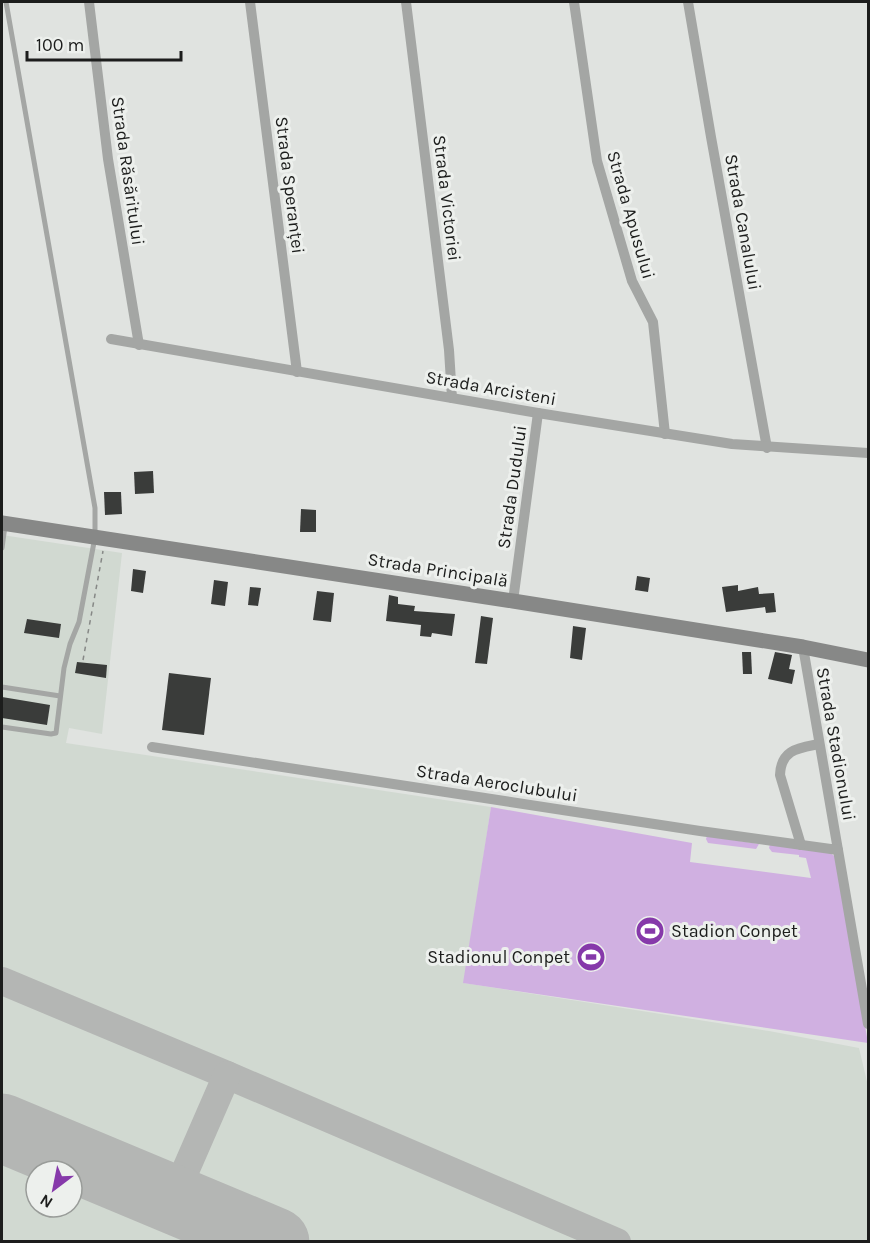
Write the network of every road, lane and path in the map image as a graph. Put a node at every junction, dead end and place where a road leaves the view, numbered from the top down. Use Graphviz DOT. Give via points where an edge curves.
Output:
graph roads {
  1 [pos="6,2"];
  2 [pos="89,2"];
  3 [pos="250,2"];
  4 [pos="406,2"];
  5 [pos="574,2"];
  6 [pos="688,2"];
  7 [pos="111,339"];
  8 [pos="139,345"];
  9 [pos="297,372"];
  10 [pos="452,398"];
  11 [pos="538,413"];
  12 [pos="664,434"];
  13 [pos="767,448"];
  14 [pos="868,453"];
  15 [pos="3,524"];
  16 [pos="99,543"];
  17 [pos="2,548"];
  18 [pos="513,601"];
  19 [pos="803,647"];
  20 [pos="83,660"];
  21 [pos="868,660"];
  22 [pos="2,687"];
  23 [pos="60,696"];
  24 [pos="2,727"];
  25 [pos="819,744"];
  26 [pos="152,747"];
  27 [pos="801,845"];
  28 [pos="838,850"];
  29 [pos="868,1024"];
  1 -- 16 [label="lane"];
  2 -- 8 [label="street, Strada Răsăritului" via="108,159"];
  3 -- 9 [label="street, Strada Speranței"];
  4 -- 10 [label="street, Strada Victoriei"];
  5 -- 12 [label="street, Strada Apusului" via="597,161 632,281 653,322"];
  6 -- 13 [label="street, Strada Canalului"];
  7 -- 8 [label="street, Strada Arcisteni"];
  8 -- 9 [label="street, Strada Arcisteni"];
  9 -- 10 [label="street, Strada Arcisteni"];
  10 -- 11 [label="street, Strada Arcisteni"];
  11 -- 12 [label="street, Strada Arcisteni"];
  11 -- 18 [label="street, Strada Dudului"];
  12 -- 13 [label="street, Strada Arcisteni"];
  13 -- 14 [label="street, Strada Arcisteni"];
  15 -- 16 [label="main road, Strada Principală"];
  15 -- 17 [label="lane"];
  16 -- 18 [label="main road, Strada Principală"];
  16 -- 20 [label="path"];
  16 -- 23 [label="lane" via="67,653"];
  18 -- 19 [label="main road, Strada Principală"];
  19 -- 21 [label="main road, Strada Principală"];
  19 -- 25 [label="street, Strada Stadionului"];
  22 -- 23 [label="lane"];
  23 -- 24 [label="lane" via="55,734"];
  25 -- 27 [label="street" via="798,748 780,765"];
  25 -- 28 [label="street, Strada Stadionului"];
  26 -- 27 [label="street, Strada Aeroclubului"];
  27 -- 28 [label="street, Strada Aeroclubului"];
  28 -- 29 [label="street, Strada Stadionului"];
}
